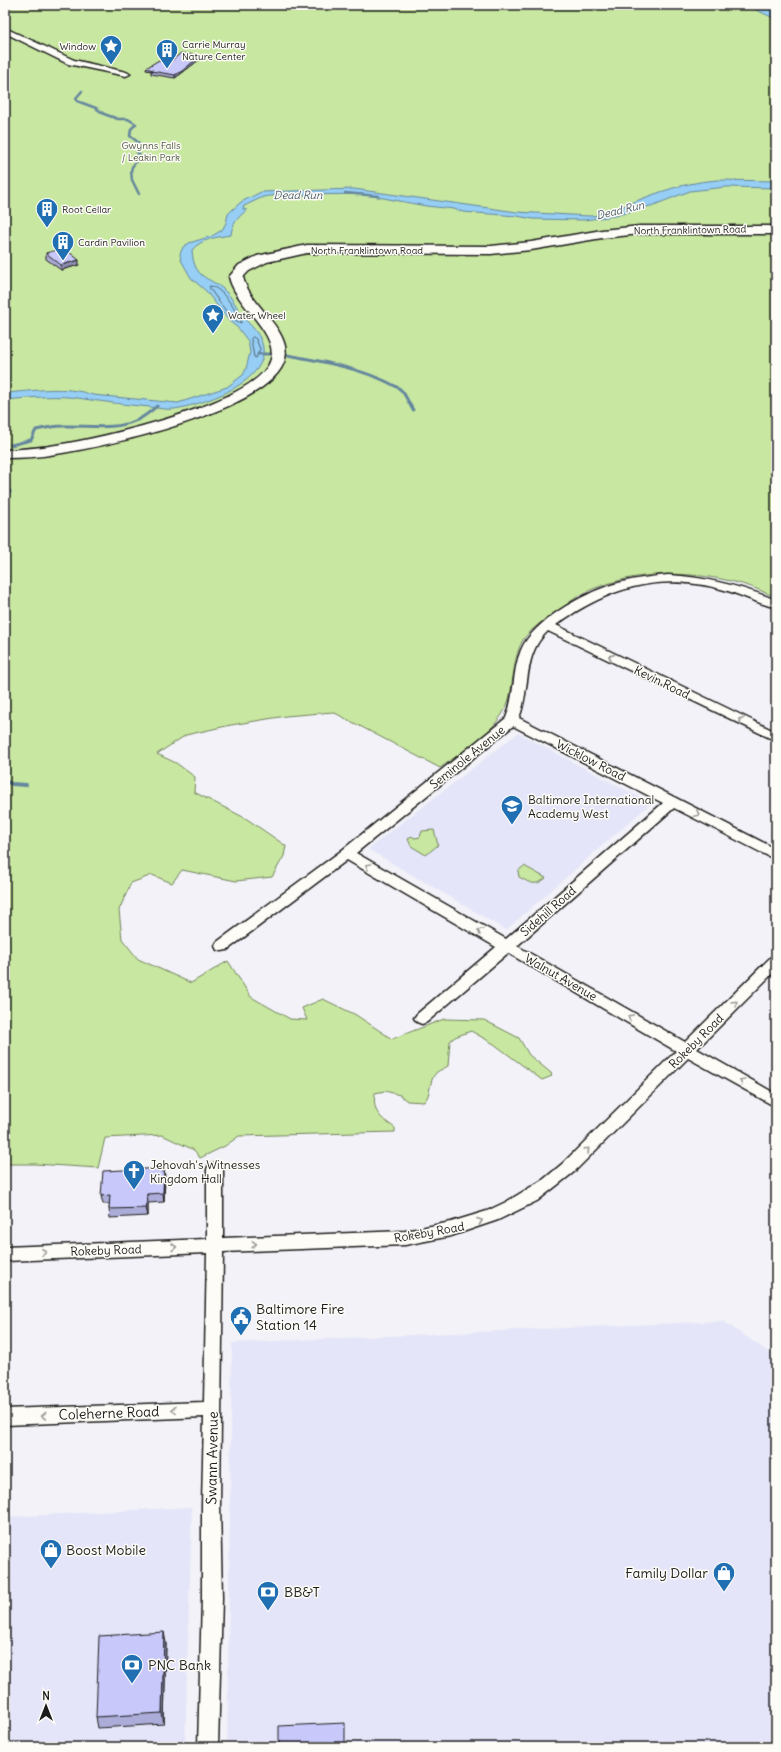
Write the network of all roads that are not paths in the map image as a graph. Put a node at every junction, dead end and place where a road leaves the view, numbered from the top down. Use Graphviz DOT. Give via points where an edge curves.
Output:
graph roads {
  1 [pos="5,30"];
  2 [pos="126,74"];
  3 [pos="776,230"];
  4 [pos="5,454"];
  5 [pos="776,604"];
  6 [pos="547,626"];
  7 [pos="512,720"];
  8 [pos="776,737"];
  9 [pos="672,802"];
  10 [pos="346,854"];
  11 [pos="776,856"];
  12 [pos="222,946"];
  13 [pos="507,946"];
  14 [pos="776,962"];
  15 [pos="422,1018"];
  16 [pos="687,1050"];
  17 [pos="776,1101"];
  18 [pos="214,1169"];
  19 [pos="215,1245"];
  20 [pos="5,1254"];
  21 [pos="213,1409"];
  22 [pos="5,1417"];
  23 [pos="208,1747"];
  1 -- 2 [label="street" via="71,62"];
  3 -- 4 [label="street, North Franklintown Road" via="640,230 491,250 334,248 305,249 270,256 244,268 236,277 238,288 269,328 277,345 278,359 265,380 227,402 194,415 70,448"];
  5 -- 6 [label="street, Seminole Avenue" via="752,593 717,583 682,579 647,580 614,588 589,598"];
  6 -- 7 [label="street, Seminole Avenue" via="536,635 525,655 518,705"];
  8 -- 6 [label="street, Kevin Road, one-way"];
  7 -- 9 [label="street, Wicklow Road"];
  7 -- 10 [label="street, Seminole Avenue"];
  9 -- 11 [label="street, Wicklow Road, one-way"];
  9 -- 13 [label="street, Sidehill Road"];
  10 -- 12 [label="street, Seminole Avenue"];
  13 -- 10 [label="street, Walnut Avenue, one-way"];
  13 -- 15 [label="street, Sidehill Road"];
  16 -- 13 [label="street, Walnut Avenue, one-way"];
  16 -- 14 [label="street, Rokeby Road, one-way"];
  17 -- 16 [label="street, Walnut Avenue, one-way"];
  19 -- 16 [label="street, Rokeby Road, one-way" via="406,1238 470,1225 500,1214 550,1184"];
  18 -- 19 [label="street, Swann Avenue"];
  20 -- 19 [label="street, Rokeby Road, one-way"];
  19 -- 21 [label="street, Swann Avenue"];
  21 -- 22 [label="street, Coleherne Road, one-way"];
  21 -- 23 [label="street, Swann Avenue"];
}
